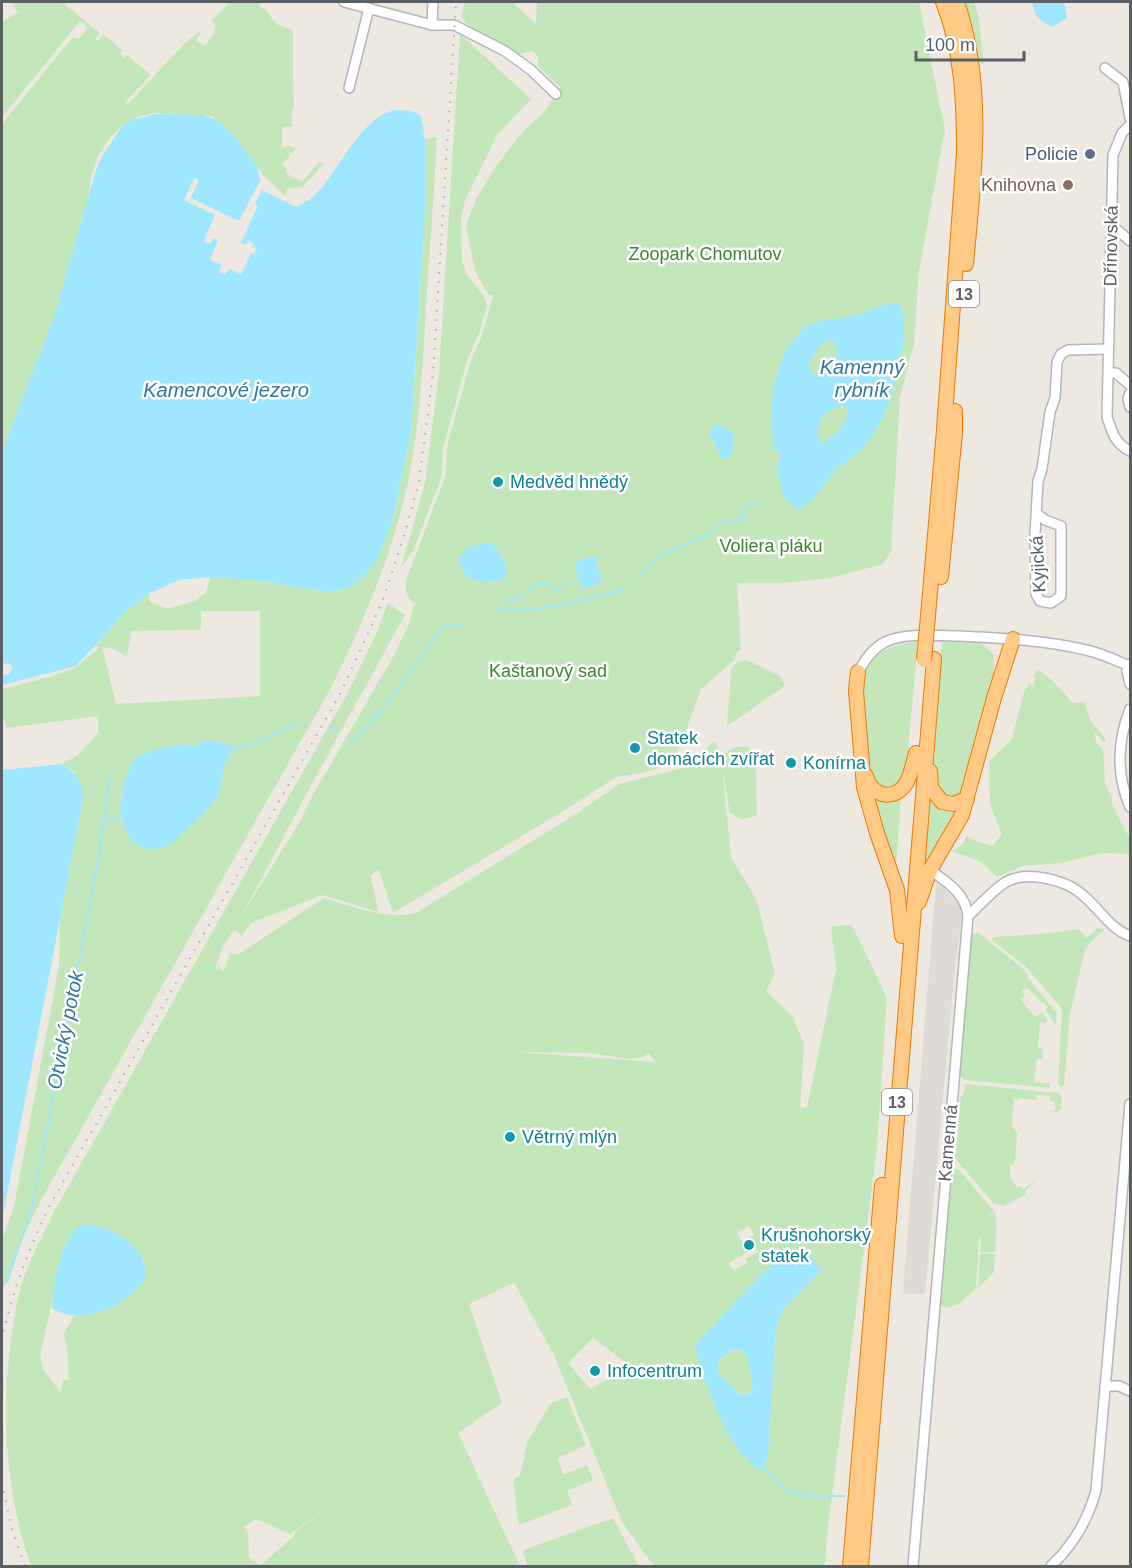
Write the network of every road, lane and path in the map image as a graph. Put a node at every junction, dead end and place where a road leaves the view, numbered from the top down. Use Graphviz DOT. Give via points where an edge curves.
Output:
graph roads {
  1 [pos="344,2"];
  2 [pos="432,2"];
  3 [pos="942,2"];
  4 [pos="957,2"];
  5 [pos="369,8"];
  6 [pos="432,26"];
  7 [pos="1106,68"];
  8 [pos="349,88"];
  9 [pos="556,94"];
  10 [pos="1131,118"];
  11 [pos="1131,124"];
  12 [pos="1112,225"];
  13 [pos="1131,241"];
  14 [pos="1108,349"];
  15 [pos="1108,377"];
  16 [pos="1131,385"];
  17 [pos="1131,393"];
  18 [pos="1131,407"];
  19 [pos="1131,451"];
  20 [pos="1036,513"];
  21 [pos="932,616"];
  22 [pos="1013,639"];
  23 [pos="929,659"];
  24 [pos="1130,665"];
  25 [pos="858,672"];
  26 [pos="1131,684"];
  27 [pos="1131,708"];
  28 [pos="927,736"];
  29 [pos="916,753"];
  30 [pos="863,765"];
  31 [pos="967,799"];
  32 [pos="1131,807"];
  33 [pos="930,870"];
  34 [pos="968,916"];
  35 [pos="906,936"];
  36 [pos="1131,936"];
  37 [pos="1131,1104"];
  38 [pos="1105,1386"];
  39 [pos="1131,1391"];
  40 [pos="850,1566"];
  41 [pos="862,1566"];
  42 [pos="913,1566"];
  43 [pos="1051,1566"];
  1 -- 5 [label="street"];
  2 -- 6 [label="street"];
  3 -- 21 [label="highway, 13" via="961,73 964,152"];
  4 -- 21 [label="highway, 13" via="973,70 976,155 955,433"];
  5 -- 6 [label="street"];
  5 -- 8 [label="street"];
  6 -- 9 [label="street" via="454,25 505,51"];
  7 -- 10 [label="street" via="1123,82"];
  11 -- 12 [label="street, Dřínovská" via="1122,133 1113,155"];
  12 -- 13 [label="street"];
  12 -- 14 [label="street, Dřínovská"];
  14 -- 15 [label="street, Dřínovská"];
  14 -- 20 [label="street, Kyjická" via="1068,350 1057,362"];
  15 -- 16 [label="street" via="1116,373"];
  15 -- 19 [label="street, Dřínovská" via="1107,417 1113,436"];
  17 -- 18 [label="street"];
  20 -- 20 [label="street, Kyjická" via="1036,594 1040,601 1051,603 1061,596 1061,526"];
  21 -- 23 [label="highway, 13, bridge"];
  22 -- 24 [label="street" via="1089,650"];
  22 -- 25 [label="street" via="898,638 876,647"];
  22 -- 31 [label="highway"];
  23 -- 28 [label="highway, 13"];
  23 -- 29 [label="highway, 13"];
  24 -- 26 [label="street" via="1127,677"];
  25 -- 30 [label="highway" via="856,692"];
  27 -- 32 [label="street" via="1122,733 1119,768"];
  28 -- 31 [label="highway" via="931,788 942,802 953,804"];
  28 -- 35 [label="highway, 13"];
  29 -- 30 [label="highway" via="906,785 891,795 873,790"];
  29 -- 35 [label="highway, 13"];
  30 -- 35 [label="highway" via="867,803 897,890"];
  31 -- 33 [label="highway"];
  33 -- 34 [label="street" via="962,897"];
  33 -- 35 [label="highway"];
  34 -- 36 [label="street" via="1007,882 1030,877 1047,879 1076,889"];
  34 -- 42 [label="street, Kamenná"];
  35 -- 40 [label="highway, 13"];
  35 -- 41 [label="highway, 13"];
  37 -- 38 [label="street"];
  38 -- 39 [label="street"];
  38 -- 43 [label="street" via="1096,1491 1079,1534"];
}
